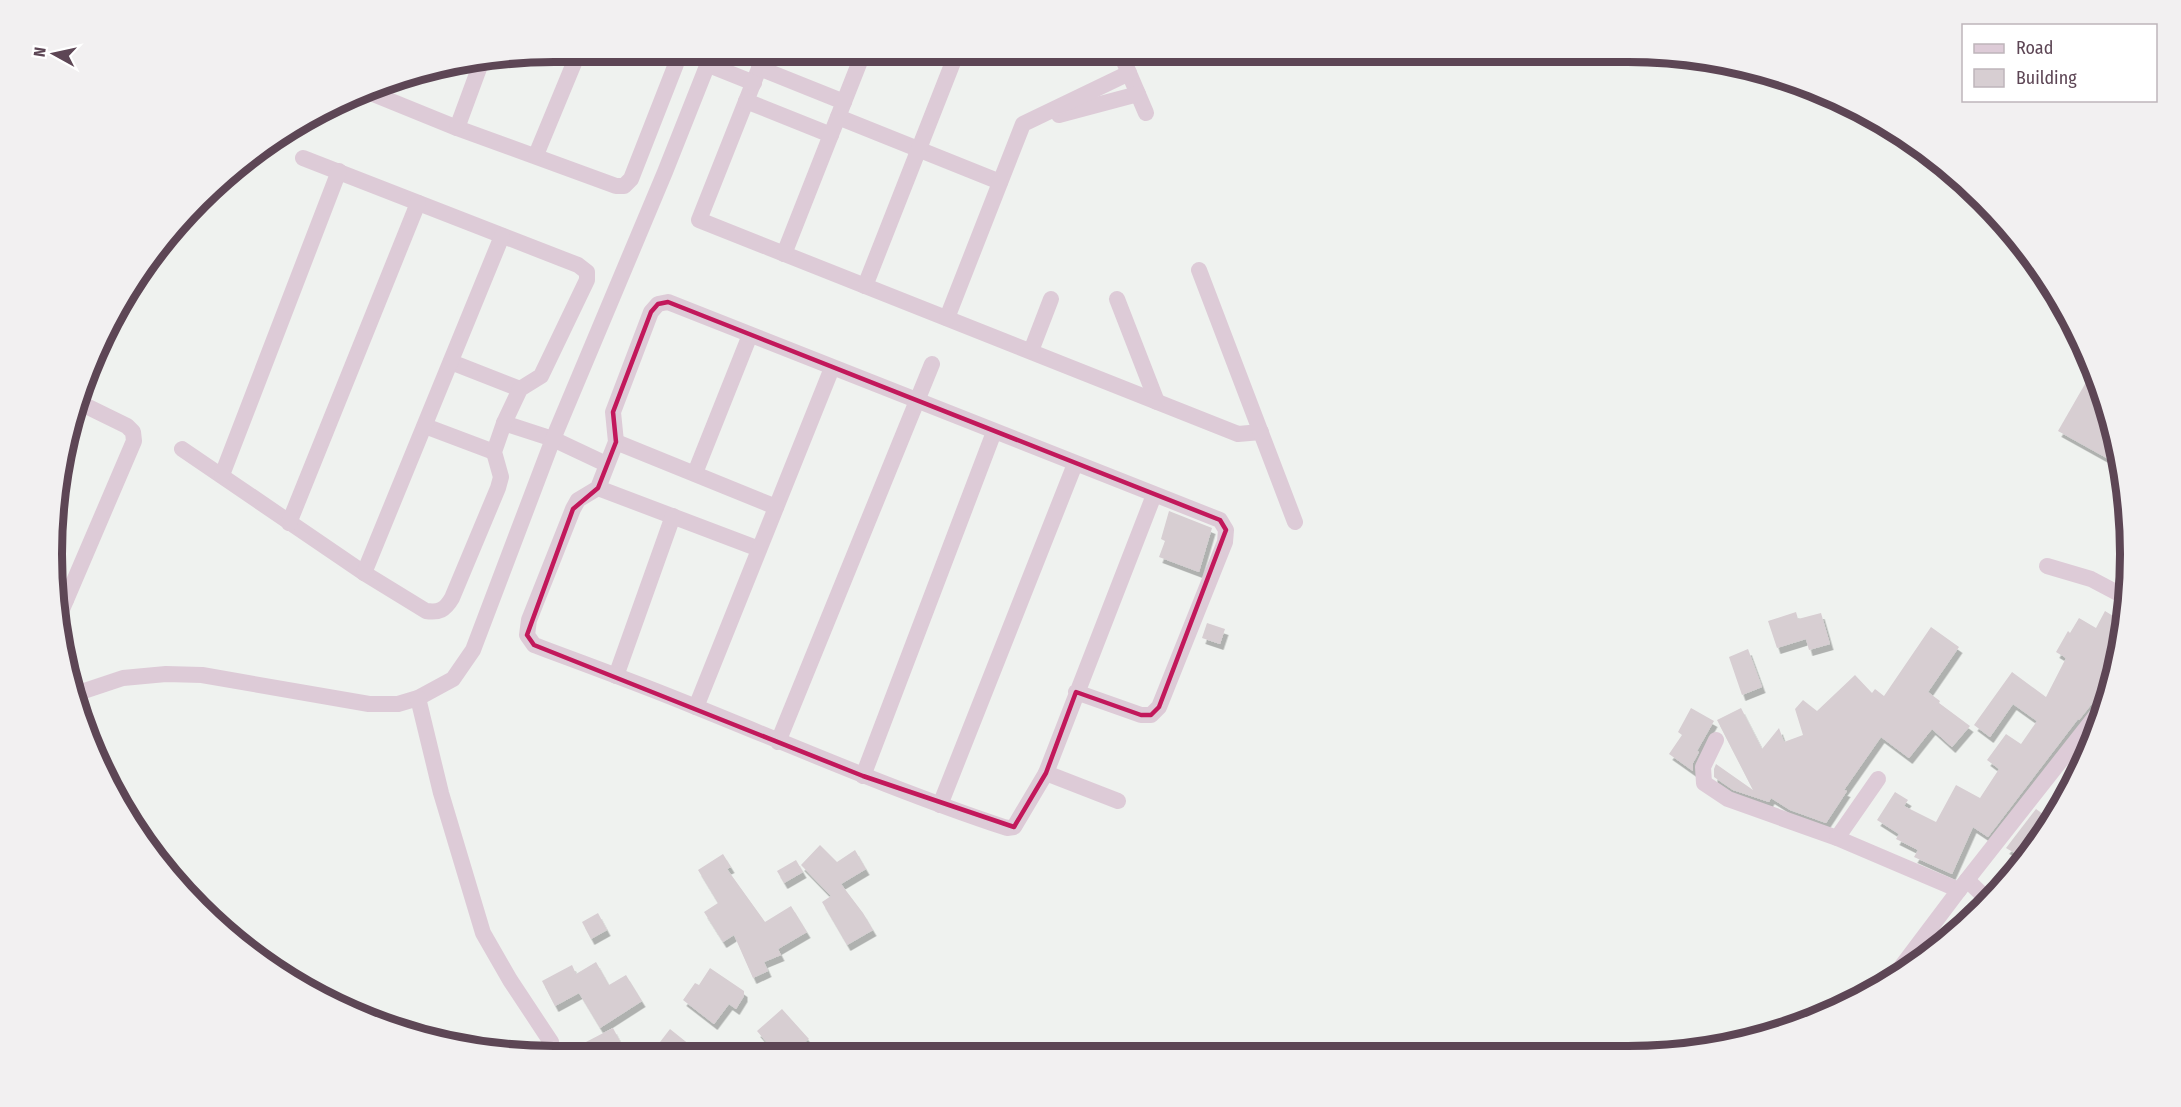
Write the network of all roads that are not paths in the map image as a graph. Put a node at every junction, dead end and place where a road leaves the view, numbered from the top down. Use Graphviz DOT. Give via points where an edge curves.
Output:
graph roads {
  1 [pos="574,62"];
  2 [pos="676,62"];
  3 [pos="709,62"];
  4 [pos="722,62"];
  5 [pos="761,62"];
  6 [pos="860,62"];
  7 [pos="952,62"];
  8 [pos="1124,62"];
  9 [pos="479,68"];
  10 [pos="1129,73"];
  11 [pos="756,75"];
  12 [pos="1138,94"];
  13 [pos="375,95"];
  14 [pos="746,101"];
  15 [pos="841,109"];
  16 [pos="1146,113"];
  17 [pos="1023,124"];
  18 [pos="457,128"];
  19 [pos="831,135"];
  20 [pos="919,149"];
  21 [pos="536,155"];
  22 [pos="303,158"];
  23 [pos="339,171"];
  24 [pos="1000,182"];
  25 [pos="418,202"];
  26 [pos="502,236"];
  27 [pos="784,254"];
  28 [pos="1199,270"];
  29 [pos="865,286"];
  30 [pos="1051,299"];
  31 [pos="1117,299"];
  32 [pos="947,318"];
  33 [pos="750,335"];
  34 [pos="1030,351"];
  35 [pos="451,362"];
  36 [pos="932,364"];
  37 [pos="832,368"];
  38 [pos="520,389"];
  39 [pos="916,401"];
  40 [pos="1157,402"];
  41 [pos="85,405"];
  42 [pos="504,423"];
  43 [pos="425,426"];
  44 [pos="994,432"];
  45 [pos="1261,432"];
  46 [pos="553,439"];
  47 [pos="616,442"];
  48 [pos="182,449"];
  49 [pos="494,452"];
  50 [pos="606,464"];
  51 [pos="1075,464"];
  52 [pos="695,473"];
  53 [pos="222,474"];
  54 [pos="598,488"];
  55 [pos="1154,495"];
  56 [pos="776,507"];
  57 [pos="674,516"];
  58 [pos="1295,522"];
  59 [pos="289,523"];
  60 [pos="759,549"];
  61 [pos="2048,566"];
  62 [pos="364,573"];
  63 [pos="64,592"];
  64 [pos="2117,593"];
  65 [pos="616,676"];
  66 [pos="81,692"];
  67 [pos="1076,692"];
  68 [pos="418,698"];
  69 [pos="696,707"];
  70 [pos="2088,726"];
  71 [pos="1716,740"];
  72 [pos="778,742"];
  73 [pos="1046,773"];
  74 [pos="863,776"];
  75 [pos="1878,779"];
  76 [pos="1118,801"];
  77 [pos="940,806"];
  78 [pos="1837,838"];
  79 [pos="1963,885"];
  80 [pos="1980,895"];
  81 [pos="1908,958"];
  82 [pos="551,1042"];
  1 -- 21 [label="street"];
  2 -- 21 [label="street" via="631,179 624,186"];
  3 -- 46 [label="street"];
  4 -- 11 [label="street"];
  5 -- 11 [label="street"];
  6 -- 15 [label="street"];
  7 -- 20 [label="street"];
  8 -- 10 [label="street"];
  9 -- 18 [label="street"];
  10 -- 12 [label="street"];
  10 -- 17 [label="street"];
  11 -- 14 [label="street"];
  11 -- 15 [label="street"];
  12 -- 16 [label="street"];
  12 -- 17 [label="street"];
  13 -- 18 [label="street"];
  14 -- 19 [label="street"];
  14 -- 27 [label="street" via="699,220"];
  15 -- 19 [label="street"];
  15 -- 20 [label="street"];
  17 -- 24 [label="street"];
  18 -- 21 [label="street"];
  19 -- 27 [label="street"];
  20 -- 24 [label="street"];
  20 -- 29 [label="street"];
  22 -- 23 [label="street"];
  23 -- 25 [label="street"];
  23 -- 53 [label="street"];
  24 -- 32 [label="street"];
  25 -- 26 [label="street"];
  25 -- 59 [label="street"];
  26 -- 35 [label="street"];
  26 -- 38 [label="street" via="587,272 587,280 541,376"];
  27 -- 29 [label="street"];
  28 -- 45 [label="street"];
  29 -- 32 [label="street"];
  30 -- 34 [label="street"];
  31 -- 40 [label="street"];
  32 -- 34 [label="street"];
  33 -- 37 [label="street"];
  33 -- 47 [label="street" via="668,302 658,304 651,312 613,412"];
  33 -- 52 [label="street"];
  34 -- 40 [label="street"];
  35 -- 38 [label="street"];
  35 -- 43 [label="street"];
  36 -- 39 [label="street"];
  37 -- 39 [label="street"];
  37 -- 56 [label="street"];
  38 -- 42 [label="street"];
  39 -- 44 [label="street"];
  39 -- 72 [label="street"];
  40 -- 45 [label="street" via="1238,434"];
  41 -- 63 [label="street" via="127,426 134,441"];
  42 -- 46 [label="street"];
  42 -- 49 [label="street"];
  43 -- 49 [label="street"];
  43 -- 62 [label="street"];
  44 -- 51 [label="street"];
  44 -- 74 [label="street"];
  45 -- 58 [label="street"];
  46 -- 50 [label="street"];
  46 -- 68 [label="street" via="472,650 453,679"];
  47 -- 50 [label="street"];
  47 -- 52 [label="street"];
  48 -- 53 [label="street"];
  49 -- 62 [label="street" via="501,477 498,488 447,607 437,613 426,611"];
  50 -- 54 [label="street"];
  51 -- 55 [label="street"];
  51 -- 77 [label="street"];
  52 -- 56 [label="street"];
  53 -- 59 [label="street"];
  54 -- 57 [label="street"];
  54 -- 65 [label="street" via="578,500 573,509 528,620 526,634 534,645"];
  55 -- 67 [label="street"];
  55 -- 67 [label="street" via="1220,520 1226,530 1225,542 1159,707 1151,715 1141,715"];
  56 -- 60 [label="street"];
  57 -- 60 [label="street"];
  57 -- 65 [label="street"];
  59 -- 62 [label="street"];
  60 -- 69 [label="street"];
  61 -- 64 [label="street" via="2091,579"];
  65 -- 69 [label="street"];
  66 -- 68 [label="street" via="123,678 193,674 369,704 398,704"];
  67 -- 73 [label="street"];
  68 -- 82 [label="street" via="438,783 483,933"];
  69 -- 72 [label="street"];
  70 -- 79 [label="street"];
  71 -- 78 [label="street" via="1703,767 1704,783 1728,799"];
  72 -- 74 [label="street"];
  73 -- 76 [label="street"];
  73 -- 77 [label="street" via="1014,827"];
  74 -- 77 [label="street"];
  75 -- 78 [label="street"];
  78 -- 79 [label="street"];
  79 -- 80 [label="street"];
  79 -- 81 [label="street"];
}
